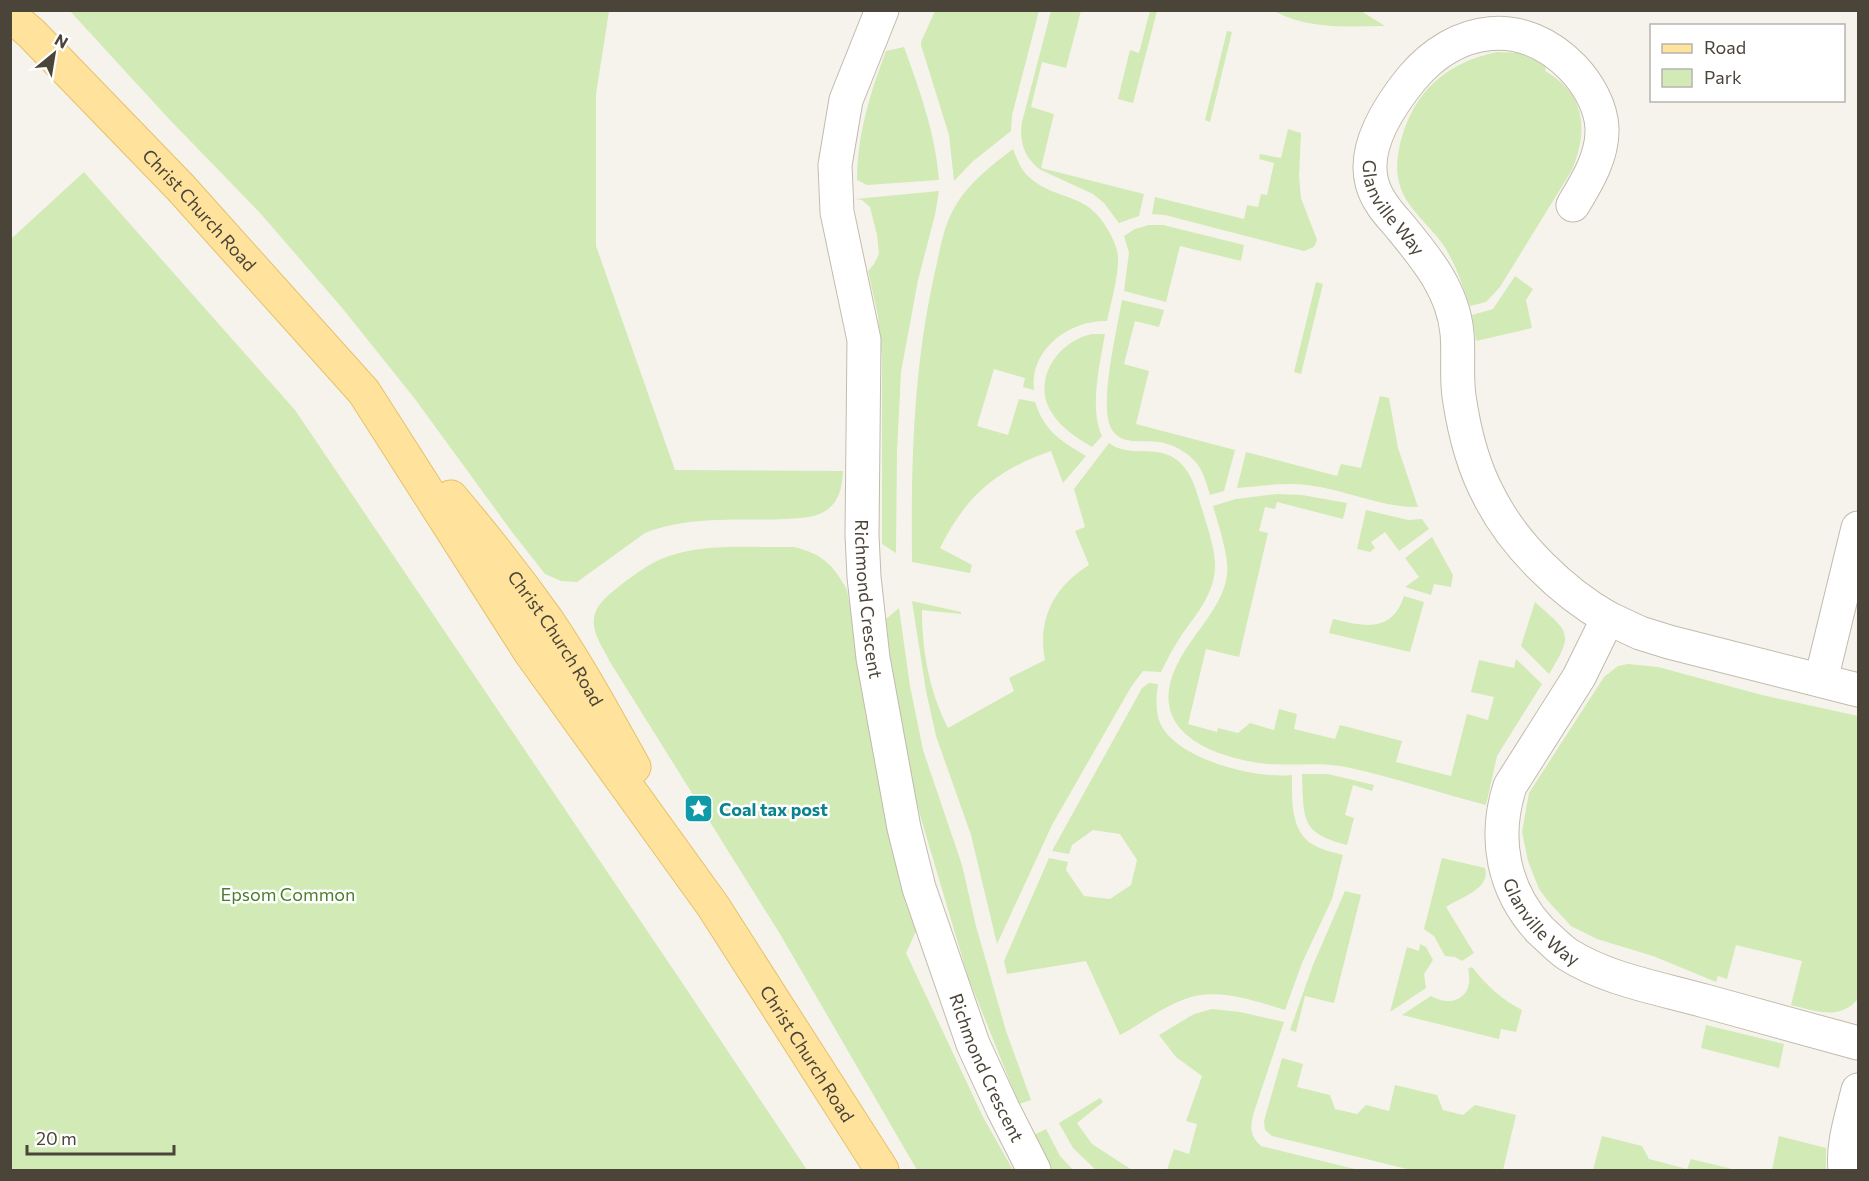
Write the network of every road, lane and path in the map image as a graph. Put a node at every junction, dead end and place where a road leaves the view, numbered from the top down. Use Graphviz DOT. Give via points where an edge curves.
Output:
graph roads {
  1 [pos="882,10"];
  2 [pos="21,24"];
  3 [pos="1573,205"];
  4 [pos="1858,528"];
  5 [pos="1608,618"];
  6 [pos="1821,680"];
  7 [pos="1858,690"];
  8 [pos="1858,1043"];
  9 [pos="1858,1090"];
  10 [pos="882,1170"];
  11 [pos="1034,1170"];
  12 [pos="1845,1170"];
  1 -- 11 [label="street, Richmond Crescent" via="846,100 835,165 837,212 864,340 862,535 871,638 904,828 919,888 973,1044"];
  2 -- 10 [label="main road, Christ Church Road" via="181,188 364,392 530,652 712,906"];
  3 -- 5 [label="street, Glanville Way" via="1598,155 1602,129 1598,109 1569,64 1529,38 1496,33 1450,46 1412,78 1380,129 1371,163 1372,184 1382,205 1433,269 1452,303 1458,334 1459,394 1470,450 1482,483 1499,515 1538,561 1586,605"];
  4 -- 6 [label="street"];
  5 -- 6 [label="street, Glanville Way" via="1669,642"];
  5 -- 8 [label="street, Glanville Way" via="1579,677 1521,767 1507,796 1502,851 1508,880 1521,905 1554,944 1592,966 1632,981"];
  6 -- 7 [label="street, Glanville Way"];
  9 -- 12 [label="street"];
}
